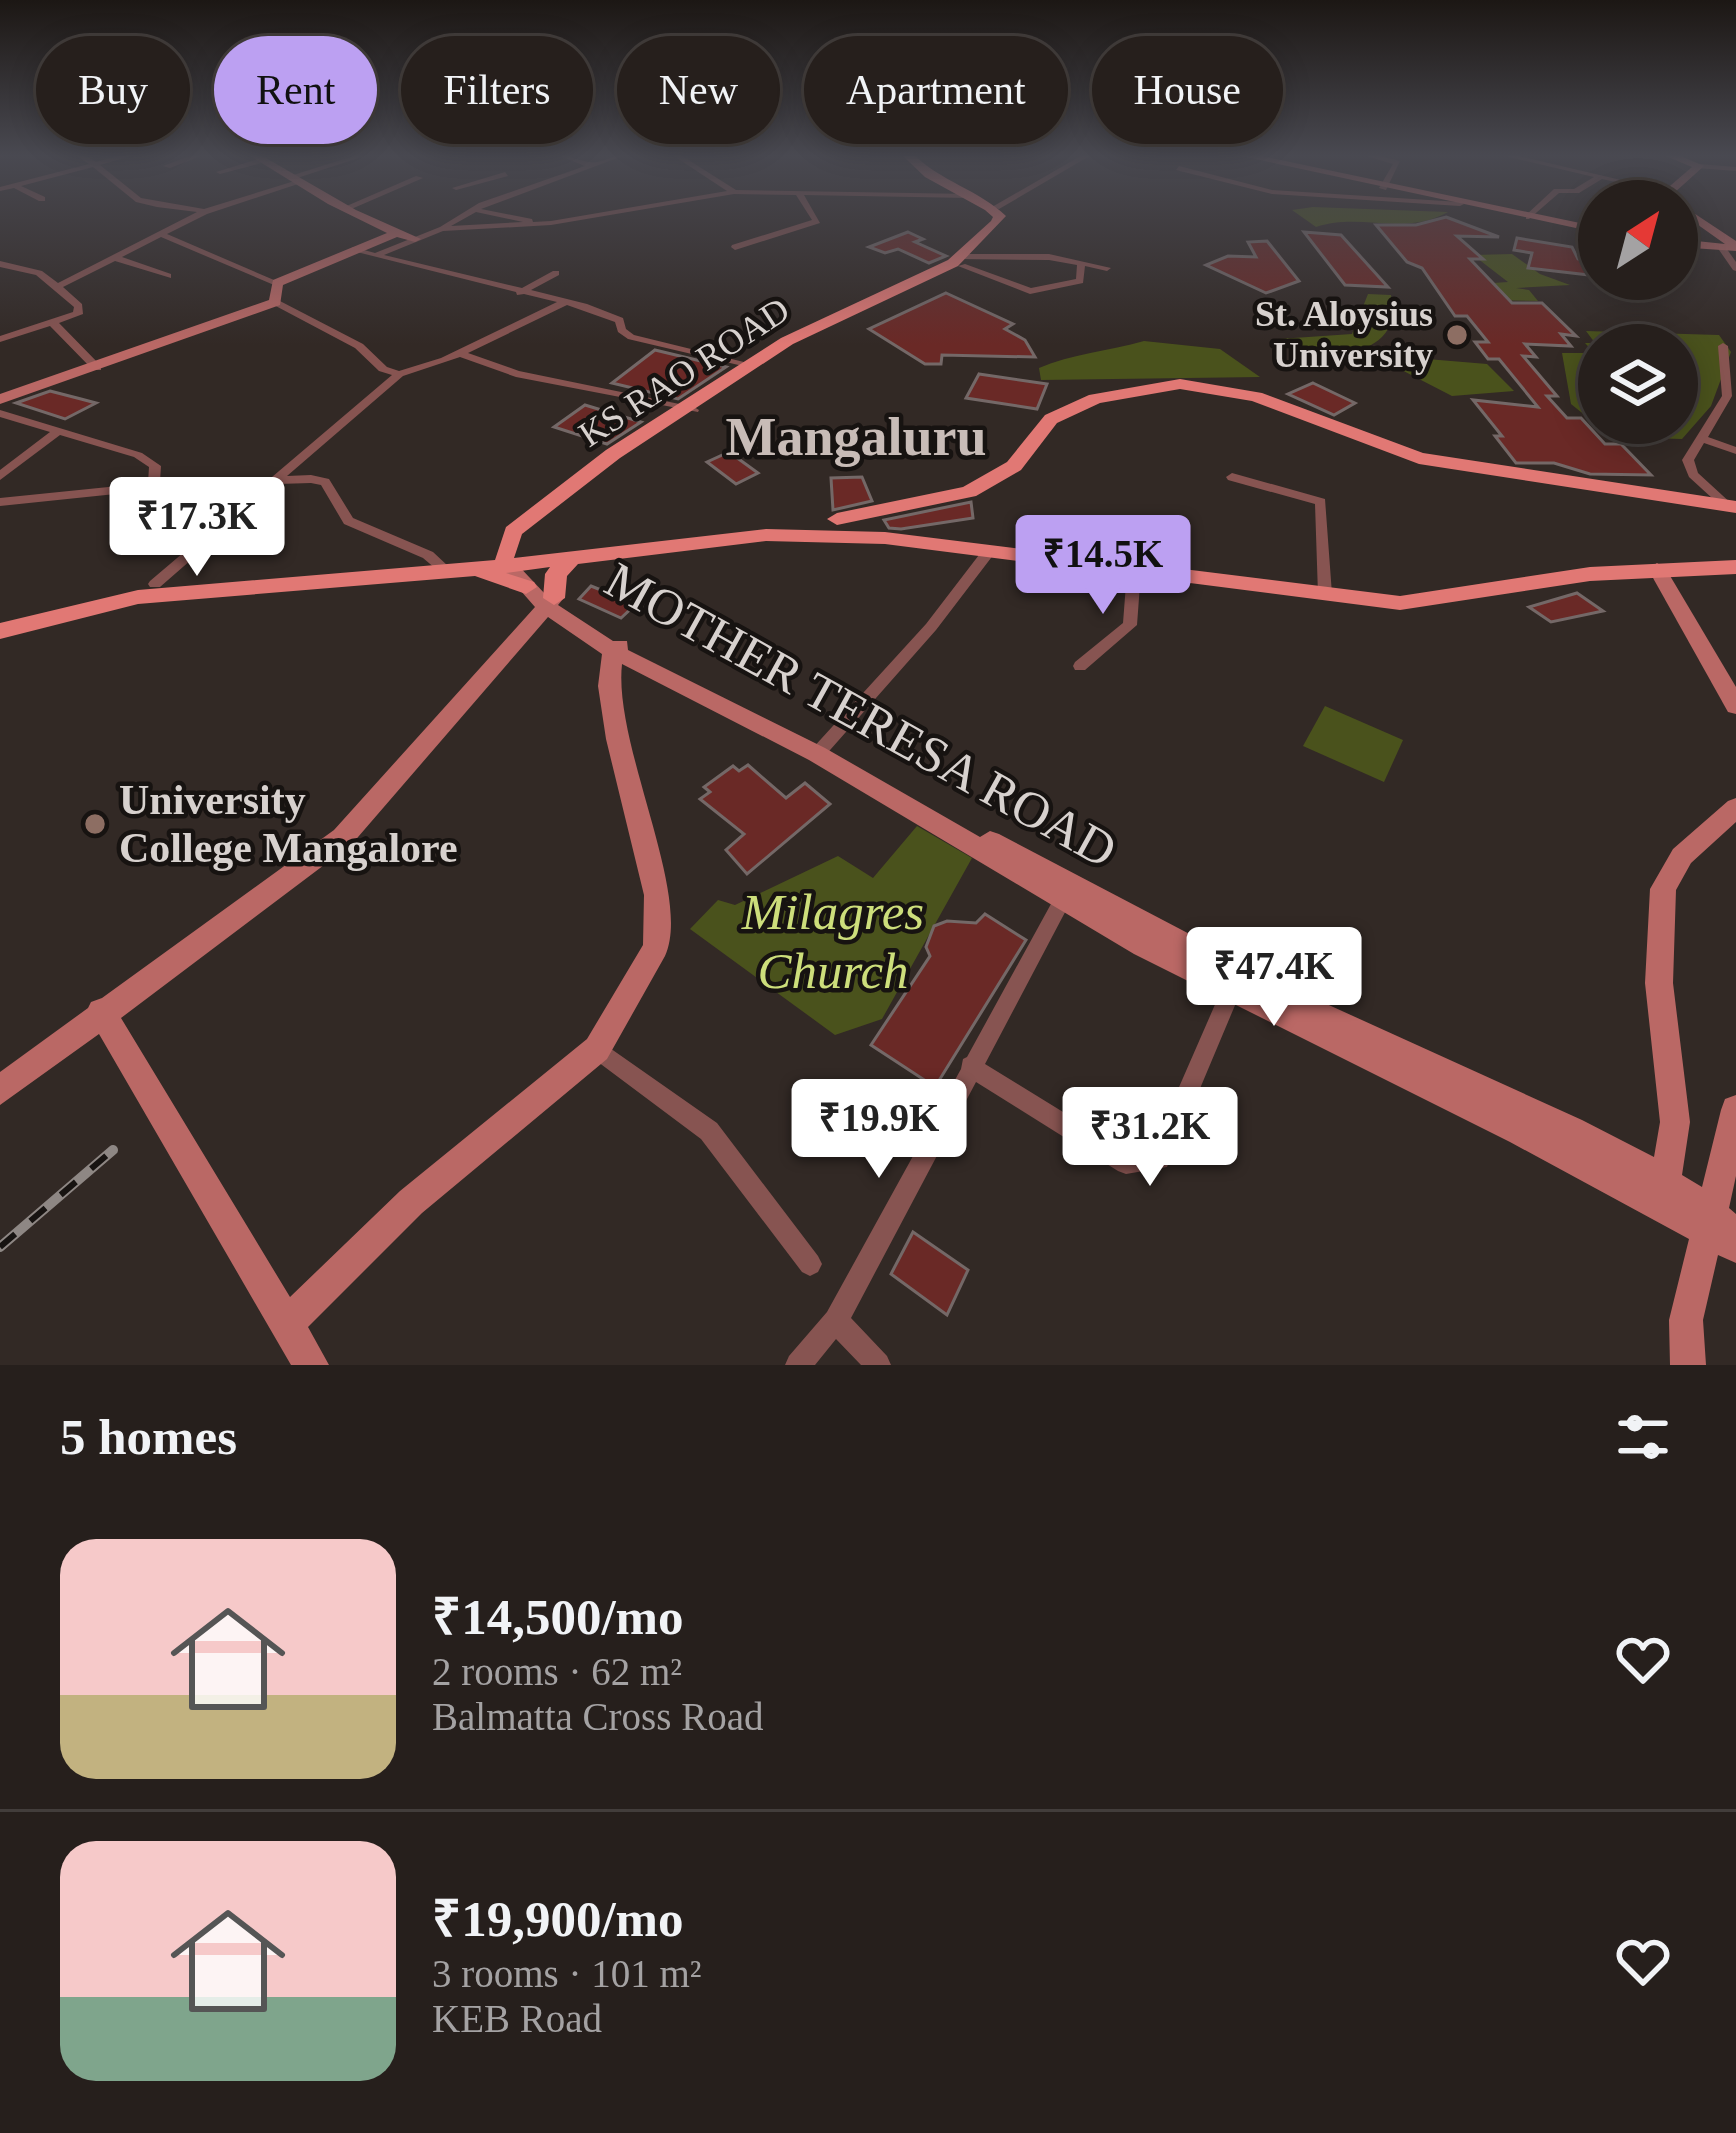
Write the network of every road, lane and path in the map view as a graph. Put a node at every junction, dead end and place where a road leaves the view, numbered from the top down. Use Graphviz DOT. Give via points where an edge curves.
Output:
graph roads {
  1 [pos="169,218"];
  2 [pos="192,218"];
  3 [pos="364,218"];
  4 [pos="460,218"];
  5 [pos="506,218"];
  6 [pos="581,218"];
  7 [pos="815,218"];
  8 [pos="999,218"];
  9 [pos="1005,218"];
  10 [pos="1533,218"];
  11 [pos="1698,218"];
  12 [pos="178,224"];
  13 [pos="538,225"];
  14 [pos="1578,226"];
  15 [pos="442,229"];
  16 [pos="394,234"];
  17 [pos="161,236"];
  18 [pos="415,239"];
  19 [pos="1698,245"];
  20 [pos="735,247"];
  21 [pos="1721,247"];
  22 [pos="1736,247"];
  23 [pos="353,250"];
  24 [pos="376,255"];
  25 [pos="116,258"];
  26 [pos="965,261"];
  27 [pos="0,264"];
  28 [pos="1081,265"];
  29 [pos="1107,268"];
  30 [pos="1736,268"];
  31 [pos="556,273"];
  32 [pos="168,276"];
  33 [pos="277,283"];
  34 [pos="58,288"];
  35 [pos="520,293"];
  36 [pos="275,302"];
  37 [pos="563,303"];
  38 [pos="52,322"];
  39 [pos="0,340"];
  40 [pos="459,353"];
  41 [pos="1728,355"];
  42 [pos="747,364"];
  43 [pos="97,368"];
  44 [pos="399,374"];
  45 [pos="1731,378"];
  46 [pos="1731,397"];
  47 [pos="0,399"];
  48 [pos="689,409"];
  49 [pos="0,412"];
  50 [pos="56,434"];
  51 [pos="1702,439"];
  52 [pos="1736,451"];
  53 [pos="0,476"];
  54 [pos="284,477"];
  55 [pos="1232,477"];
  56 [pos="154,486"];
  57 [pos="0,502"];
  58 [pos="1732,507"];
  59 [pos="864,514"];
  60 [pos="828,526"];
  61 [pos="886,538"];
  62 [pos="987,554"];
  63 [pos="573,557"];
  64 [pos="441,566"];
  65 [pos="516,567"];
  66 [pos="1736,567"];
  67 [pos="1657,569"];
  68 [pos="1134,571"];
  69 [pos="160,588"];
  70 [pos="1325,594"];
  71 [pos="550,602"];
  72 [pos="0,620"];
  73 [pos="0,631"];
  74 [pos="618,647"];
  75 [pos="1080,666"];
  76 [pos="1736,706"];
  77 [pos="821,749"];
  78 [pos="1736,808"];
  79 [pos="1063,899"];
  80 [pos="1232,992"];
  81 [pos="101,1011"];
  82 [pos="597,1049"];
  83 [pos="970,1066"];
  84 [pos="0,1090"];
  85 [pos="1736,1110"];
  86 [pos="1561,1139"];
  87 [pos="1665,1184"];
  88 [pos="1723,1232"];
  89 [pos="810,1264"];
  90 [pos="289,1321"];
  91 [pos="836,1322"];
  92 [pos="311,1365"];
  93 [pos="797,1365"];
  94 [pos="878,1365"];
  95 [pos="1688,1365"];
  1 -- 12 [label="street"];
  2 -- 12 [label="street"];
  3 -- 16 [label="street"];
  4 -- 15 [label="street"];
  5 -- 13 [label="street"];
  6 -- 13 [label="street"];
  7 -- 20 [label="street"];
  8 -- 26 [label="main road, KS RAO ROAD"];
  9 -- 26 [label="main road"];
  10 -- 14 [label="street"];
  11 -- 22 [label="street"];
  12 -- 17 [label="street"];
  13 -- 15 [label="street"];
  15 -- 18 [label="street"];
  16 -- 18 [label="street"];
  16 -- 23 [label="street"];
  17 -- 25 [label="street"];
  17 -- 33 [label="street"];
  18 -- 24 [label="street"];
  19 -- 21 [label="street"];
  21 -- 22 [label="street"];
  21 -- 30 [label="street"];
  23 -- 24 [label="street"];
  23 -- 33 [label="street"];
  24 -- 35 [label="street"];
  25 -- 32 [label="street"];
  25 -- 34 [label="street"];
  26 -- 28 [label="street" via="1049,257"];
  26 -- 28 [label="street" via="1030,291 1080,281"];
  26 -- 42 [label="main road, KS RAO ROAD"];
  26 -- 48 [label="main road" via="777,350"];
  27 -- 34 [label="street" via="40,273"];
  28 -- 29 [label="street"];
  31 -- 35 [label="street"];
  33 -- 36 [label="street"];
  34 -- 38 [label="street" via="78,314"];
  35 -- 37 [label="street"];
  36 -- 43 [label="street"];
  36 -- 44 [label="street"];
  37 -- 40 [label="street"];
  37 -- 42 [label="street" via="620,320 631,338"];
  38 -- 39 [label="street"];
  38 -- 43 [label="street"];
  40 -- 44 [label="street"];
  40 -- 48 [label="street" via="516,374"];
  41 -- 45 [label="street"];
  42 -- 48 [label="main road, KS RAO ROAD"];
  43 -- 47 [label="street"];
  44 -- 54 [label="street"];
  45 -- 46 [label="street"];
  46 -- 51 [label="street"];
  48 -- 65 [label="main road" via="521,535"];
  49 -- 50 [label="street"];
  50 -- 53 [label="street"];
  50 -- 56 [label="street" via="138,455 155,466"];
  51 -- 52 [label="street"];
  51 -- 58 [label="street" via="1689,466"];
  54 -- 56 [label="street"];
  54 -- 64 [label="street" via="325,482 348,521"];
  54 -- 69 [label="street"];
  55 -- 70 [label="street" via="1322,502"];
  56 -- 57 [label="street"];
  58 -- 59 [label="main road" via="1419,458 1256,397 1180,384 1095,399 1051,419 1014,466 969,492"];
  59 -- 60 [label="main road"];
  59 -- 61 [label="main road" via="862,530"];
  60 -- 61 [label="main road"];
  60 -- 63 [label="main road"];
  60 -- 65 [label="main road"];
  61 -- 62 [label="main road"];
  62 -- 68 [label="main road"];
  62 -- 77 [label="street"];
  63 -- 65 [label="main road"];
  63 -- 71 [label="main road" via="556,574"];
  64 -- 65 [label="main road"];
  64 -- 69 [label="main road"];
  65 -- 69 [label="main road"];
  65 -- 71 [label="street"];
  66 -- 67 [label="main road"];
  67 -- 70 [label="main road" via="1414,602"];
  67 -- 76 [label="street"];
  68 -- 70 [label="main road"];
  68 -- 75 [label="street" via="1130,625"];
  69 -- 72 [label="main road"];
  69 -- 73 [label="main road"];
  71 -- 74 [label="street"];
  71 -- 81 [label="street" via="343,836"];
  74 -- 77 [label="street"];
  74 -- 82 [label="street" via="609,686 657,895 656,947"];
  77 -- 79 [label="street"];
  77 -- 86 [label="street, MOTHER TERESA ROAD" via="1157,935"];
  78 -- 87 [label="street" via="1682,856 1663,889 1659,982 1675,1122"];
  79 -- 80 [label="street"];
  79 -- 83 [label="street"];
  80 -- 83 [label="street" via="1159,1159 1126,1163"];
  80 -- 86 [label="street"];
  81 -- 84 [label="street"];
  81 -- 90 [label="street"];
  82 -- 89 [label="street" via="709,1131"];
  82 -- 90 [label="street" via="411,1202"];
  83 -- 91 [label="street"];
  85 -- 88 [label="street"];
  86 -- 87 [label="street, MOTHER TERESA ROAD"];
  86 -- 88 [label="street"];
  87 -- 88 [label="street, MOTHER TERESA ROAD"];
  88 -- 95 [label="street" via="1686,1320"];
  90 -- 92 [label="street"];
  91 -- 93 [label="street"];
  91 -- 94 [label="street"];
}
